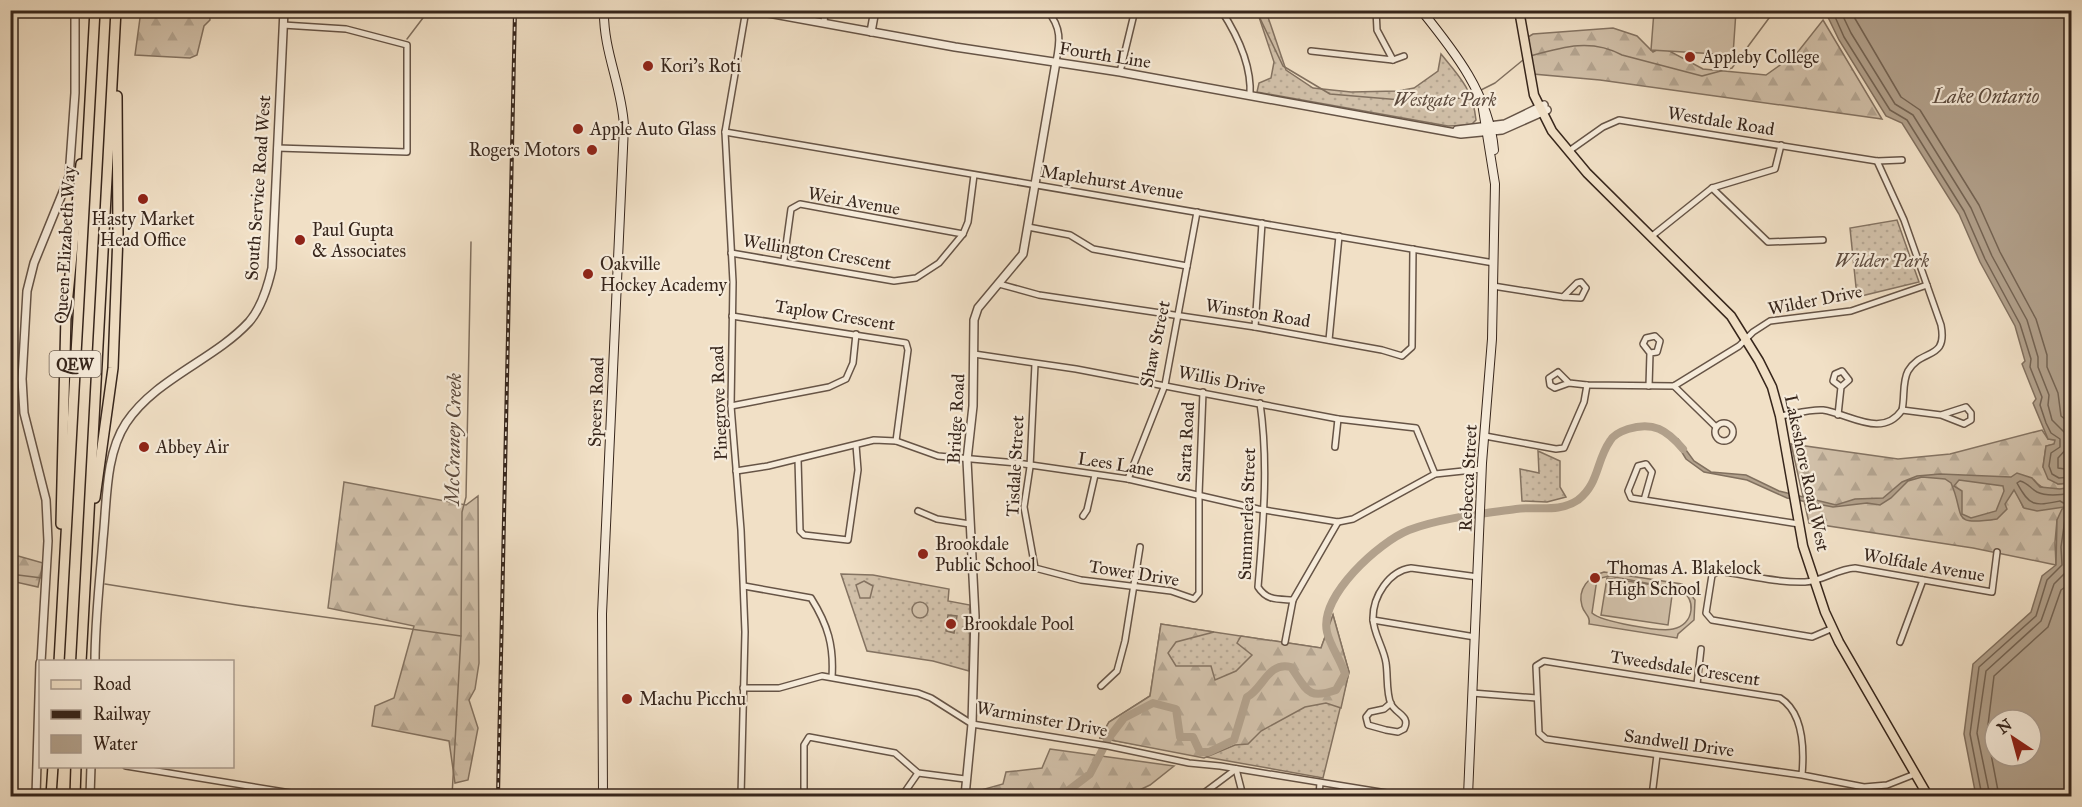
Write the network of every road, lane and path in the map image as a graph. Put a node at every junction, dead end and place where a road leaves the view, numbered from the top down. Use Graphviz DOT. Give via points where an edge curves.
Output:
graph roads {
  1 [pos="75,10"];
  2 [pos="94,10"];
  3 [pos="116,10"];
  4 [pos="284,10"];
  5 [pos="604,10"];
  6 [pos="746,10"];
  7 [pos="751,10"];
  8 [pos="825,10"];
  9 [pos="875,10"];
  10 [pos="1047,10"];
  11 [pos="1135,10"];
  12 [pos="1221,10"];
  13 [pos="1376,10"];
  14 [pos="1421,10"];
  15 [pos="1519,10"];
  16 [pos="824,23"];
  17 [pos="283,25"];
  18 [pos="871,32"];
  19 [pos="1311,51"];
  20 [pos="1404,56"];
  21 [pos="114,59"];
  22 [pos="1393,60"];
  23 [pos="1056,62"];
  24 [pos="1119,72"];
  25 [pos="1250,96"];
  26 [pos="1543,109"];
  27 [pos="1489,130"];
  28 [pos="725,132"];
  29 [pos="1781,145"];
  30 [pos="277,148"];
  31 [pos="1569,151"];
  32 [pos="1902,160"];
  33 [pos="1877,161"];
  34 [pos="974,175"];
  35 [pos="1034,184"];
  36 [pos="1712,188"];
  37 [pos="1197,212"];
  38 [pos="1262,223"];
  39 [pos="1028,227"];
  40 [pos="963,234"];
  41 [pos="1339,236"];
  42 [pos="1652,236"];
  43 [pos="1823,240"];
  44 [pos="1413,249"];
  45 [pos="731,253"];
  46 [pos="784,260"];
  47 [pos="1494,263"];
  48 [pos="1186,266"];
  49 [pos="999,285"];
  50 [pos="1927,285"];
  51 [pos="1493,286"];
  52 [pos="1563,297"];
  53 [pos="732,316"];
  54 [pos="1178,317"];
  55 [pos="1255,327"];
  56 [pos="856,334"];
  57 [pos="1746,339"];
  58 [pos="1329,340"];
  59 [pos="1650,353"];
  60 [pos="974,354"];
  61 [pos="1035,364"];
  62 [pos="1569,383"];
  63 [pos="1165,385"];
  64 [pos="1587,386"];
  65 [pos="1649,386"];
  66 [pos="1674,386"];
  67 [pos="1841,387"];
  68 [pos="1203,392"];
  69 [pos="1260,403"];
  70 [pos="731,406"];
  71 [pos="1902,410"];
  72 [pos="1838,415"];
  73 [pos="1941,415"];
  74 [pos="1780,416"];
  75 [pos="1338,419"];
  76 [pos="1716,428"];
  77 [pos="1485,436"];
  78 [pos="896,441"];
  79 [pos="856,445"];
  80 [pos="1335,447"];
  81 [pos="798,459"];
  82 [pos="967,460"];
  83 [pos="1030,467"];
  84 [pos="1482,469"];
  85 [pos="736,471"];
  86 [pos="1435,474"];
  87 [pos="1095,475"];
  88 [pos="1128,479"];
  89 [pos="1199,494"];
  90 [pos="1644,500"];
  91 [pos="89,507"];
  92 [pos="1265,510"];
  93 [pos="918,511"];
  94 [pos="1083,516"];
  95 [pos="1338,522"];
  96 [pos="970,524"];
  97 [pos="1799,524"];
  98 [pos="1140,547"];
  99 [pos="1997,552"];
  100 [pos="1035,568"];
  101 [pos="1478,577"];
  102 [pos="1815,580"];
  103 [pos="1923,580"];
  104 [pos="1134,585"];
  105 [pos="744,586"];
  106 [pos="1293,600"];
  107 [pos="1373,620"];
  108 [pos="1833,628"];
  109 [pos="1475,637"];
  110 [pos="1285,642"];
  111 [pos="1900,642"];
  112 [pos="1701,648"];
  113 [pos="40,660"];
  114 [pos="59,660"];
  115 [pos="81,660"];
  116 [pos="95,660"];
  117 [pos="832,677"];
  118 [pos="1697,684"];
  119 [pos="1101,686"];
  120 [pos="743,688"];
  121 [pos="1472,693"];
  122 [pos="39,696"];
  123 [pos="1537,698"];
  124 [pos="1391,703"];
  125 [pos="972,724"];
  126 [pos="1657,755"];
  127 [pos="53,768"];
  128 [pos="76,768"];
  129 [pos="91,768"];
  130 [pos="138,768"];
  131 [pos="1236,770"];
  132 [pos="918,773"];
  133 [pos="1915,774"];
  134 [pos="1802,775"];
  135 [pos="965,779"];
  136 [pos="1320,783"];
  137 [pos="36,796"];
  138 [pos="51,796"];
  139 [pos="75,796"];
  140 [pos="90,796"];
  141 [pos="309,796"];
  142 [pos="603,796"];
  143 [pos="741,796"];
  144 [pos="804,796"];
  145 [pos="902,796"];
  146 [pos="965,796"];
  147 [pos="1200,796"];
  148 [pos="1243,796"];
  149 [pos="1319,796"];
  150 [pos="1393,796"];
  151 [pos="1405,796"];
  152 [pos="1468,796"];
  153 [pos="1652,796"];
  154 [pos="1928,796"];
  1 -- 113 [label="street" via="69,177 34,263 27,291 22,379 24,413 46,500 48,541"];
  2 -- 114 [label="highway, Queen Elizabeth Way / QEW"];
  3 -- 21 [label="highway, QEW"];
  4 -- 17 [label="street, South Service Road West"];
  5 -- 142 [label="main road, Speers Road" via="607,54 621,96 624,126 603,614"];
  6 -- 28 [label="street, Pinegrove Road"];
  7 -- 16 [label="street, Fourth Line"];
  8 -- 16 [label="street"];
  9 -- 18 [label="street"];
  10 -- 23 [label="street" via="1059,29"];
  11 -- 24 [label="street"];
  12 -- 25 [label="street" via="1252,79"];
  13 -- 22 [label="street" via="1377,30"];
  14 -- 27 [label="main road, Rebecca Street" via="1461,62 1482,103"];
  15 -- 26 [label="main road, Lakeshore Road West" via="1534,88"];
  16 -- 18 [label="street, Fourth Line"];
  17 -- 30 [label="street, South Service Road West"];
  17 -- 30 [label="street" via="346,29 407,45 408,152"];
  18 -- 23 [label="street, Fourth Line"];
  19 -- 22 [label="street"];
  20 -- 22 [label="street"];
  21 -- 91 [label="highway, QEW"];
  21 -- 91 [label="highway" via="118,234 113,368 95,502"];
  23 -- 24 [label="street, Fourth Line"];
  23 -- 35 [label="street, Bridge Road"];
  24 -- 25 [label="street, Fourth Line"];
  25 -- 27 [label="street, Fourth Line" via="1455,131"];
  26 -- 27 [label="street, Fourth Line"];
  26 -- 31 [label="main road, Lakeshore Road West"];
  27 -- 47 [label="main road, Rebecca Street" via="1496,184"];
  28 -- 34 [label="street, Maplehurst Avenue"];
  28 -- 45 [label="street, Pinegrove Road"];
  29 -- 31 [label="street, Westdale Road" via="1619,120"];
  29 -- 33 [label="street, Westdale Road"];
  29 -- 36 [label="street" via="1774,169"];
  30 -- 116 [label="street, South Service Road West" via="272,268 256,311 248,323 145,401 117,440 108,491"];
  31 -- 42 [label="main road, Lakeshore Road West"];
  32 -- 33 [label="street, Westdale Road"];
  33 -- 50 [label="street"];
  34 -- 35 [label="street, Maplehurst Avenue"];
  34 -- 40 [label="street, Wellington Crescent"];
  35 -- 37 [label="street, Maplehurst Avenue"];
  35 -- 39 [label="street, Bridge Road"];
  36 -- 42 [label="street"];
  36 -- 43 [label="street" via="1768,242"];
  37 -- 38 [label="street, Maplehurst Avenue"];
  37 -- 48 [label="street, Shaw Street"];
  38 -- 41 [label="street, Maplehurst Avenue"];
  38 -- 55 [label="street"];
  39 -- 48 [label="street" via="1070,236 1093,249"];
  39 -- 49 [label="street, Bridge Road" via="1023,254"];
  40 -- 46 [label="street, Wellington Crescent" via="939,263 916,278 894,281"];
  40 -- 46 [label="street, Weir Avenue" via="800,204 791,209"];
  41 -- 44 [label="street, Maplehurst Avenue"];
  41 -- 58 [label="street"];
  42 -- 57 [label="main road, Lakeshore Road West" via="1731,316"];
  44 -- 47 [label="street, Maplehurst Avenue"];
  44 -- 58 [label="street, Winston Road" via="1412,347 1402,356"];
  45 -- 46 [label="street, Wellington Crescent"];
  45 -- 53 [label="street, Pinegrove Road"];
  47 -- 51 [label="main road, Rebecca Street"];
  48 -- 54 [label="street, Shaw Street"];
  49 -- 54 [label="street, Winston Road"];
  49 -- 60 [label="street, Bridge Road" via="978,308"];
  50 -- 57 [label="street, Wilder Drive" via="1851,311 1770,321"];
  50 -- 71 [label="street" via="1943,337 1941,347 1910,368 1905,377"];
  51 -- 52 [label="street"];
  51 -- 77 [label="main road, Rebecca Street"];
  53 -- 56 [label="street, Taplow Crescent"];
  53 -- 70 [label="street, Pinegrove Road"];
  54 -- 55 [label="street, Winston Road"];
  54 -- 63 [label="street, Shaw Street"];
  55 -- 58 [label="street, Winston Road"];
  56 -- 70 [label="street" via="853,363 846,379 829,387"];
  56 -- 78 [label="street, Taplow Crescent" via="906,343"];
  57 -- 66 [label="street, Wilder Drive"];
  57 -- 74 [label="main road, Lakeshore Road West" via="1772,387"];
  59 -- 65 [label="street"];
  60 -- 61 [label="street, Willis Drive"];
  60 -- 82 [label="street, Bridge Road"];
  61 -- 63 [label="street, Willis Drive"];
  61 -- 83 [label="street, Tisdale Street"];
  62 -- 64 [label="street"];
  63 -- 68 [label="street, Willis Drive"];
  63 -- 88 [label="street, Shaw Street"];
  64 -- 65 [label="street"];
  64 -- 77 [label="street" via="1564,448"];
  65 -- 66 [label="street"];
  66 -- 76 [label="street"];
  67 -- 72 [label="street"];
  68 -- 69 [label="street, Willis Drive"];
  68 -- 89 [label="street, Sarta Road"];
  69 -- 75 [label="street, Willis Drive"];
  69 -- 92 [label="street, Summerlea Street"];
  70 -- 85 [label="street, Pinegrove Road"];
  71 -- 72 [label="street" via="1879,426"];
  71 -- 73 [label="street"];
  72 -- 74 [label="street" via="1823,410"];
  73 -- 73 [label="street" via="1964,424 1971,420 1966,407"];
  74 -- 97 [label="main road, Lakeshore Road West"];
  75 -- 80 [label="street"];
  75 -- 86 [label="street, Willis Drive" via="1416,428"];
  77 -- 84 [label="main road, Rebecca Street"];
  78 -- 79 [label="street, Lees Lane" via="874,440"];
  78 -- 82 [label="street, Lees Lane" via="938,456"];
  79 -- 81 [label="street, Lees Lane"];
  79 -- 81 [label="street" via="858,470 848,540 804,535 800,531"];
  81 -- 85 [label="street, Lees Lane"];
  82 -- 83 [label="street, Lees Lane"];
  82 -- 96 [label="street, Bridge Road"];
  83 -- 87 [label="street, Lees Lane"];
  83 -- 100 [label="street, Tisdale Street" via="1024,507"];
  84 -- 86 [label="street, Lees Lane"];
  84 -- 101 [label="main road, Rebecca Street"];
  85 -- 105 [label="street, Pinegrove Road"];
  86 -- 95 [label="street, Lees Lane" via="1353,519"];
  87 -- 88 [label="street, Lees Lane"];
  87 -- 94 [label="street"];
  88 -- 89 [label="street, Lees Lane"];
  89 -- 92 [label="street, Lees Lane"];
  89 -- 104 [label="street, Tower Drive" via="1199,593 1194,599"];
  90 -- 90 [label="street" via="1652,472 1646,464 1638,466 1628,491 1631,498"];
  90 -- 97 [label="street"];
  91 -- 115 [label="highway, QEW"];
  92 -- 95 [label="street, Lees Lane"];
  92 -- 106 [label="street, Summerlea Street" via="1258,587 1264,596"];
  93 -- 96 [label="street" via="937,519"];
  95 -- 106 [label="street"];
  96 -- 125 [label="street, Bridge Road" via="975,616"];
  97 -- 102 [label="main road, Lakeshore Road West"];
  98 -- 104 [label="street"];
  99 -- 103 [label="street, Wolfdale Avenue" via="1992,592"];
  100 -- 104 [label="street, Tower Drive" via="1081,580"];
  101 -- 107 [label="street" via="1400,569 1391,576 1375,603"];
  101 -- 109 [label="main road, Rebecca Street"];
  102 -- 103 [label="street, Wolfdale Avenue" via="1855,568"];
  102 -- 108 [label="main road, Lakeshore Road West"];
  102 -- 108 [label="street" via="1786,581 1716,572 1712,575 1706,613 1712,620 1808,637"];
  103 -- 111 [label="street"];
  104 -- 119 [label="street" via="1117,671"];
  105 -- 117 [label="street" via="811,598 834,649"];
  105 -- 120 [label="street, Pinegrove Road"];
  106 -- 110 [label="street"];
  107 -- 109 [label="street"];
  107 -- 124 [label="street" via="1385,660"];
  108 -- 133 [label="main road, Lakeshore Road West"];
  109 -- 121 [label="main road, Rebecca Street"];
  112 -- 118 [label="street"];
  117 -- 120 [label="street, Warminster Drive" via="810,677 779,688"];
  117 -- 125 [label="street, Warminster Drive" via="918,693"];
  118 -- 123 [label="street, Tweedsdale Crescent" via="1544,661 1536,666"];
  118 -- 134 [label="street, Tweedsdale Crescent" via="1785,701 1802,735"];
  120 -- 143 [label="street, Pinegrove Road"];
  121 -- 123 [label="street"];
  121 -- 152 [label="main road, Rebecca Street"];
  122 -- 137 [label="street"];
  123 -- 126 [label="street, Sandwell Drive" via="1539,733 1546,739"];
  124 -- 124 [label="street" via="1384,710 1368,713 1368,725 1398,732 1404,729 1406,720"];
  125 -- 131 [label="street, Warminster Drive"];
  125 -- 135 [label="street, Bridge Road"];
  126 -- 134 [label="street, Sandwell Drive"];
  126 -- 153 [label="street"];
  127 -- 138 [label="highway"];
  128 -- 139 [label="highway"];
  129 -- 140 [label="street"];
  130 -- 141 [label="street"];
  131 -- 136 [label="street, Warminster Drive"];
  131 -- 147 [label="street"];
  131 -- 148 [label="street"];
  132 -- 135 [label="street"];
  132 -- 144 [label="street" via="896,753 810,737 804,745"];
  132 -- 145 [label="street"];
  133 -- 134 [label="street, Sandwell Drive" via="1864,787"];
  133 -- 154 [label="main road, Lakeshore Road West"];
  135 -- 146 [label="street, Bridge Road"];
  136 -- 149 [label="street"];
  136 -- 150 [label="street, Warminster Drive"];
  150 -- 151 [label="street, Warminster Drive"];
}
